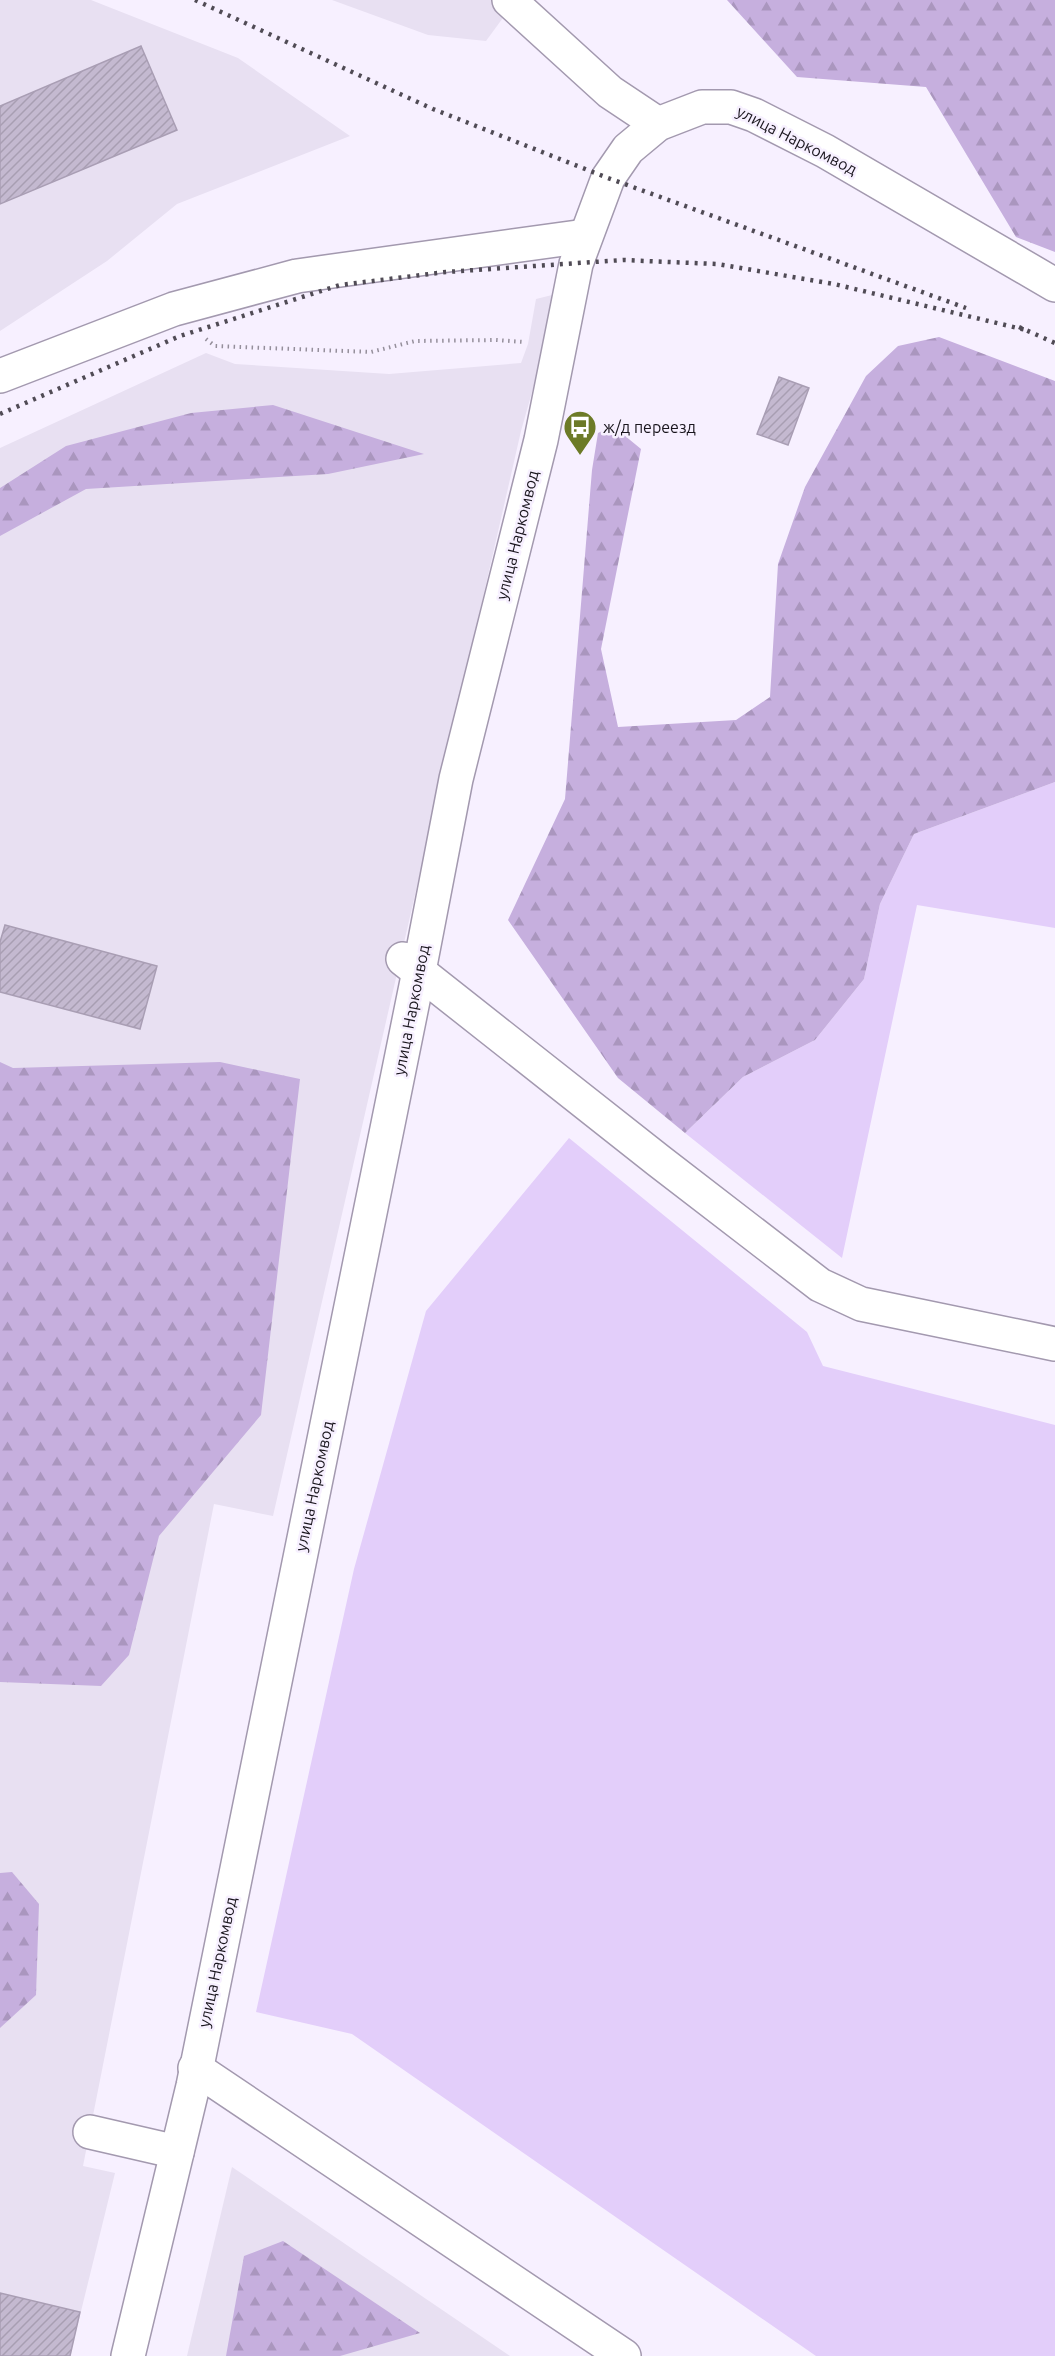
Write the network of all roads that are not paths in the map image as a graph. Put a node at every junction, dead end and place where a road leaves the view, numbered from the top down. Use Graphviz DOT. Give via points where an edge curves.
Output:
graph roads {
  1 [pos="509,0"];
  2 [pos="658,124"];
  3 [pos="585,236"];
  4 [pos="1055,285"];
  5 [pos="0,376"];
  6 [pos="410,964"];
  7 [pos="1055,1344"];
  8 [pos="195,2068"];
  9 [pos="90,2132"];
  10 [pos="177,2152"];
  11 [pos="128,2356"];
  12 [pos="624,2356"];
  1 -- 2 [label="street" via="610,92"];
  2 -- 3 [label="street, улица Наркомвод" via="628,149 608,177"];
  2 -- 4 [label="street, улица Наркомвод" via="702,107 731,107 754,115 825,151"];
  3 -- 5 [label="street" via="297,276 174,309"];
  3 -- 6 [label="street, улица Наркомвод" via="538,452"];
  6 -- 7 [label="street" via="820,1285 861,1304"];
  6 -- 8 [label="street, улица Наркомвод"];
  8 -- 10 [label="street, улица Наркомвод"];
  8 -- 12 [label="street"];
  9 -- 10 [label="street"];
  10 -- 11 [label="street, улица Наркомвод"];
}
